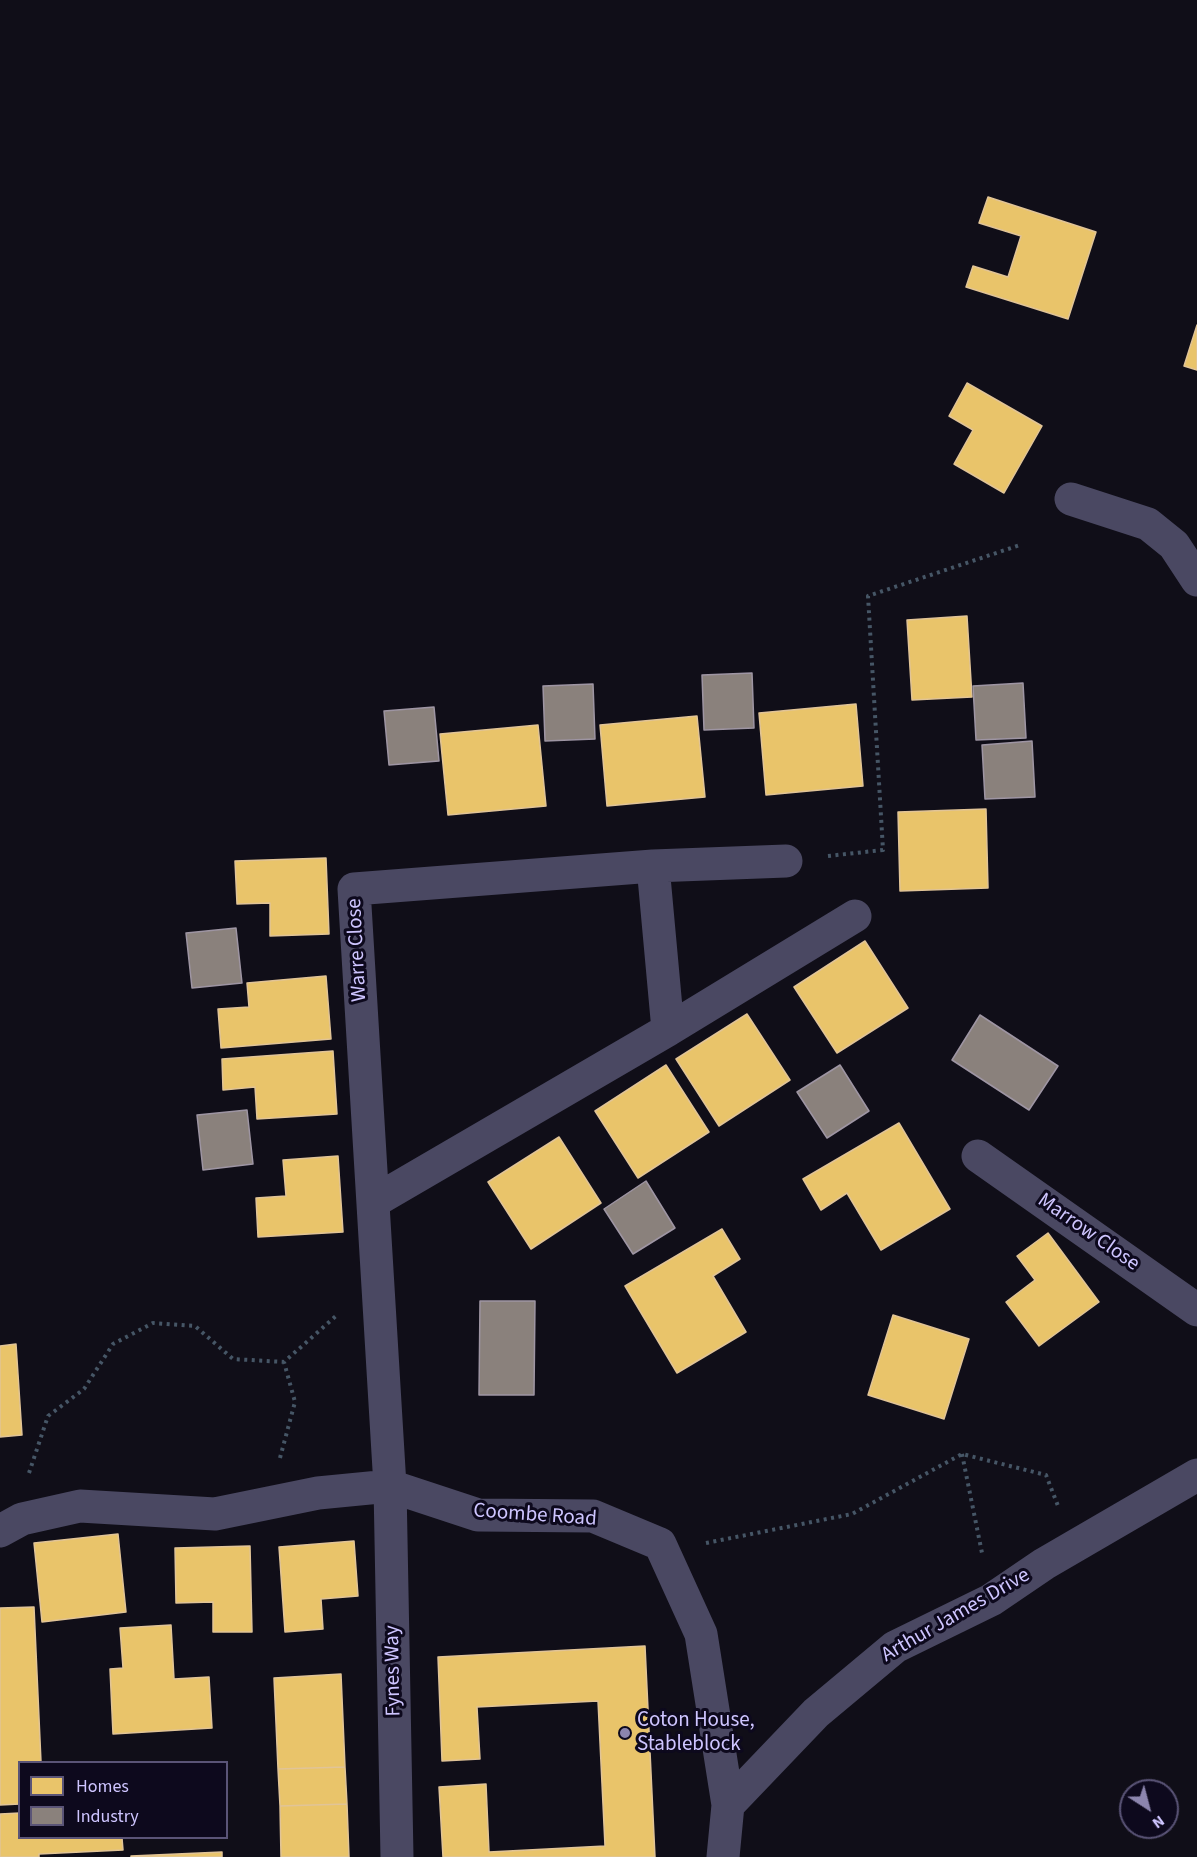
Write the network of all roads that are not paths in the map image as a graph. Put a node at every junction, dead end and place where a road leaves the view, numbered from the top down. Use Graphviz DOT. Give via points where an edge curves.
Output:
graph roads {
  1 [pos="1071,499"];
  2 [pos="1197,580"];
  3 [pos="786,861"];
  4 [pos="653,866"];
  5 [pos="855,916"];
  6 [pos="668,1030"];
  7 [pos="978,1156"];
  8 [pos="373,1202"];
  9 [pos="1197,1310"];
  10 [pos="1197,1475"];
  11 [pos="390,1486"];
  12 [pos="0,1532"];
  13 [pos="728,1805"];
  14 [pos="397,1857"];
  15 [pos="723,1857"];
  1 -- 2 [label="street" via="1148,524 1174,545"];
  3 -- 4 [label="street, Warre Close"];
  4 -- 6 [label="street"];
  4 -- 8 [label="street, Warre Close" via="354,889"];
  5 -- 6 [label="street"];
  6 -- 8 [label="street"];
  7 -- 9 [label="street, Marrow Close"];
  8 -- 11 [label="street, Warre Close"];
  10 -- 13 [label="street, Arthur James Drive" via="1044,1563 991,1600 895,1647 816,1713"];
  11 -- 12 [label="street, Coombe Road" via="318,1493 215,1514 80,1506 22,1519"];
  11 -- 13 [label="street, Coombe Road" via="478,1515 593,1516 660,1544 701,1634"];
  11 -- 14 [label="street, Fynes Way"];
  13 -- 15 [label="street"];
}
